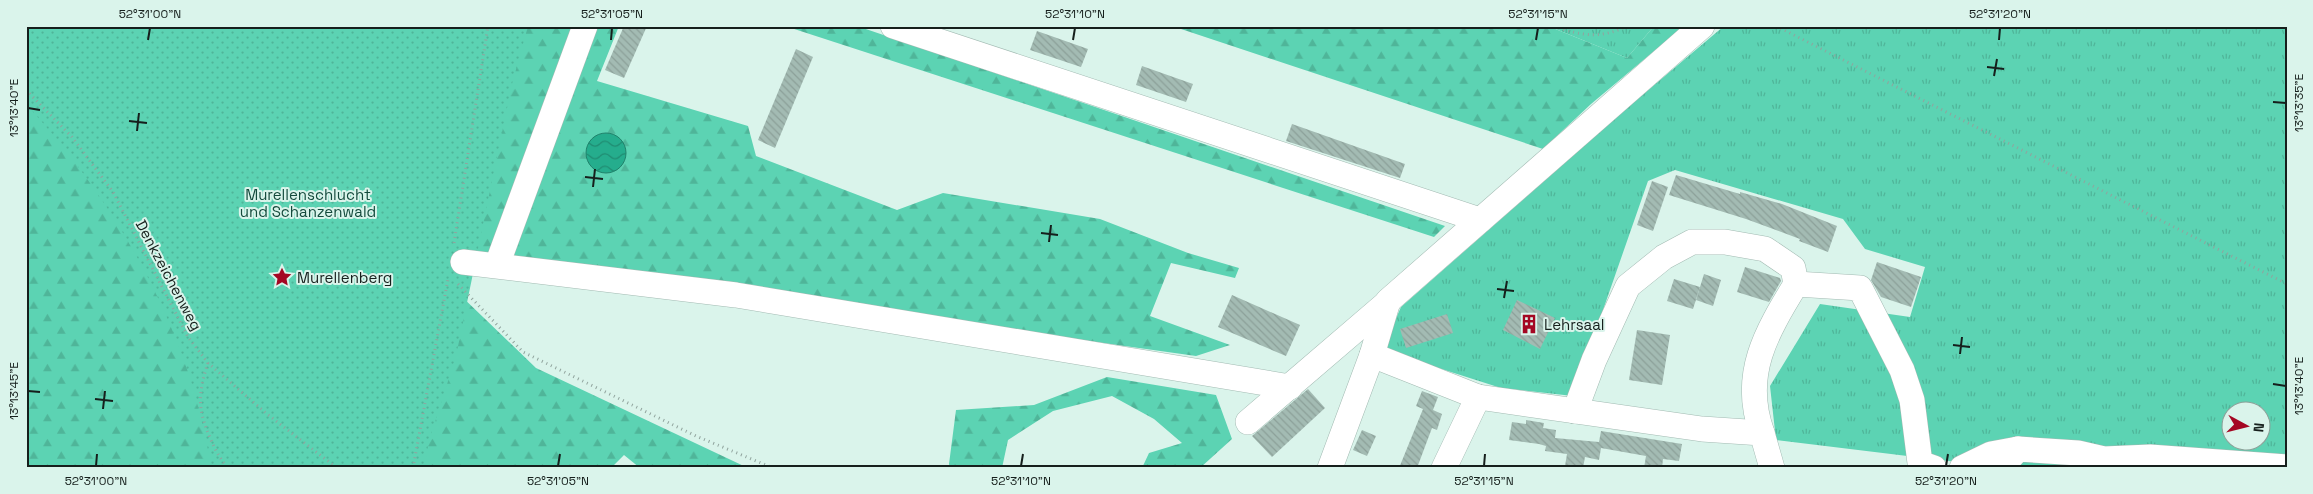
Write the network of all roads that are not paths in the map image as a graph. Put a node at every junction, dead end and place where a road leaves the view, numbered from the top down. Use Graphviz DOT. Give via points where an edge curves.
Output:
graph roads {
  1 [pos="585,26"];
  2 [pos="892,26"];
  3 [pos="1702,26"];
  4 [pos="1480,220"];
  5 [pos="497,265"];
  6 [pos="456,268"];
  7 [pos="1796,284"];
  8 [pos="1388,301"];
  9 [pos="1372,355"];
  10 [pos="1290,387"];
  11 [pos="1478,397"];
  12 [pos="1575,411"];
  13 [pos="1248,422"];
  14 [pos="1762,433"];
  15 [pos="2012,458"];
  16 [pos="2287,467"];
  17 [pos="1330,468"];
  18 [pos="1444,468"];
  19 [pos="1772,468"];
  20 [pos="1934,468"];
  21 [pos="1962,468"];
  1 -- 5 [label="lane"];
  2 -- 4 [label="lane"];
  3 -- 4 [label="lane"];
  4 -- 8 [label="lane"];
  5 -- 6 [label="lane"];
  5 -- 10 [label="lane" via="736,295"];
  7 -- 12 [label="lane" via="1793,268 1765,249 1725,242 1692,242 1664,257 1628,286"];
  7 -- 14 [label="lane" via="1769,327 1760,354 1753,394 1755,414"];
  7 -- 20 [label="lane" via="1860,288 1902,370 1912,400 1920,463"];
  8 -- 9 [label="lane"];
  8 -- 10 [label="lane"];
  9 -- 11 [label="lane"];
  9 -- 17 [label="lane"];
  10 -- 13 [label="lane"];
  11 -- 12 [label="lane"];
  11 -- 18 [label="lane"];
  12 -- 14 [label="lane" via="1702,429"];
  14 -- 19 [label="lane"];
  15 -- 16 [label="lane" via="2078,453 2104,459 2150,457"];
  15 -- 21 [label="lane" via="1991,454"];
}
